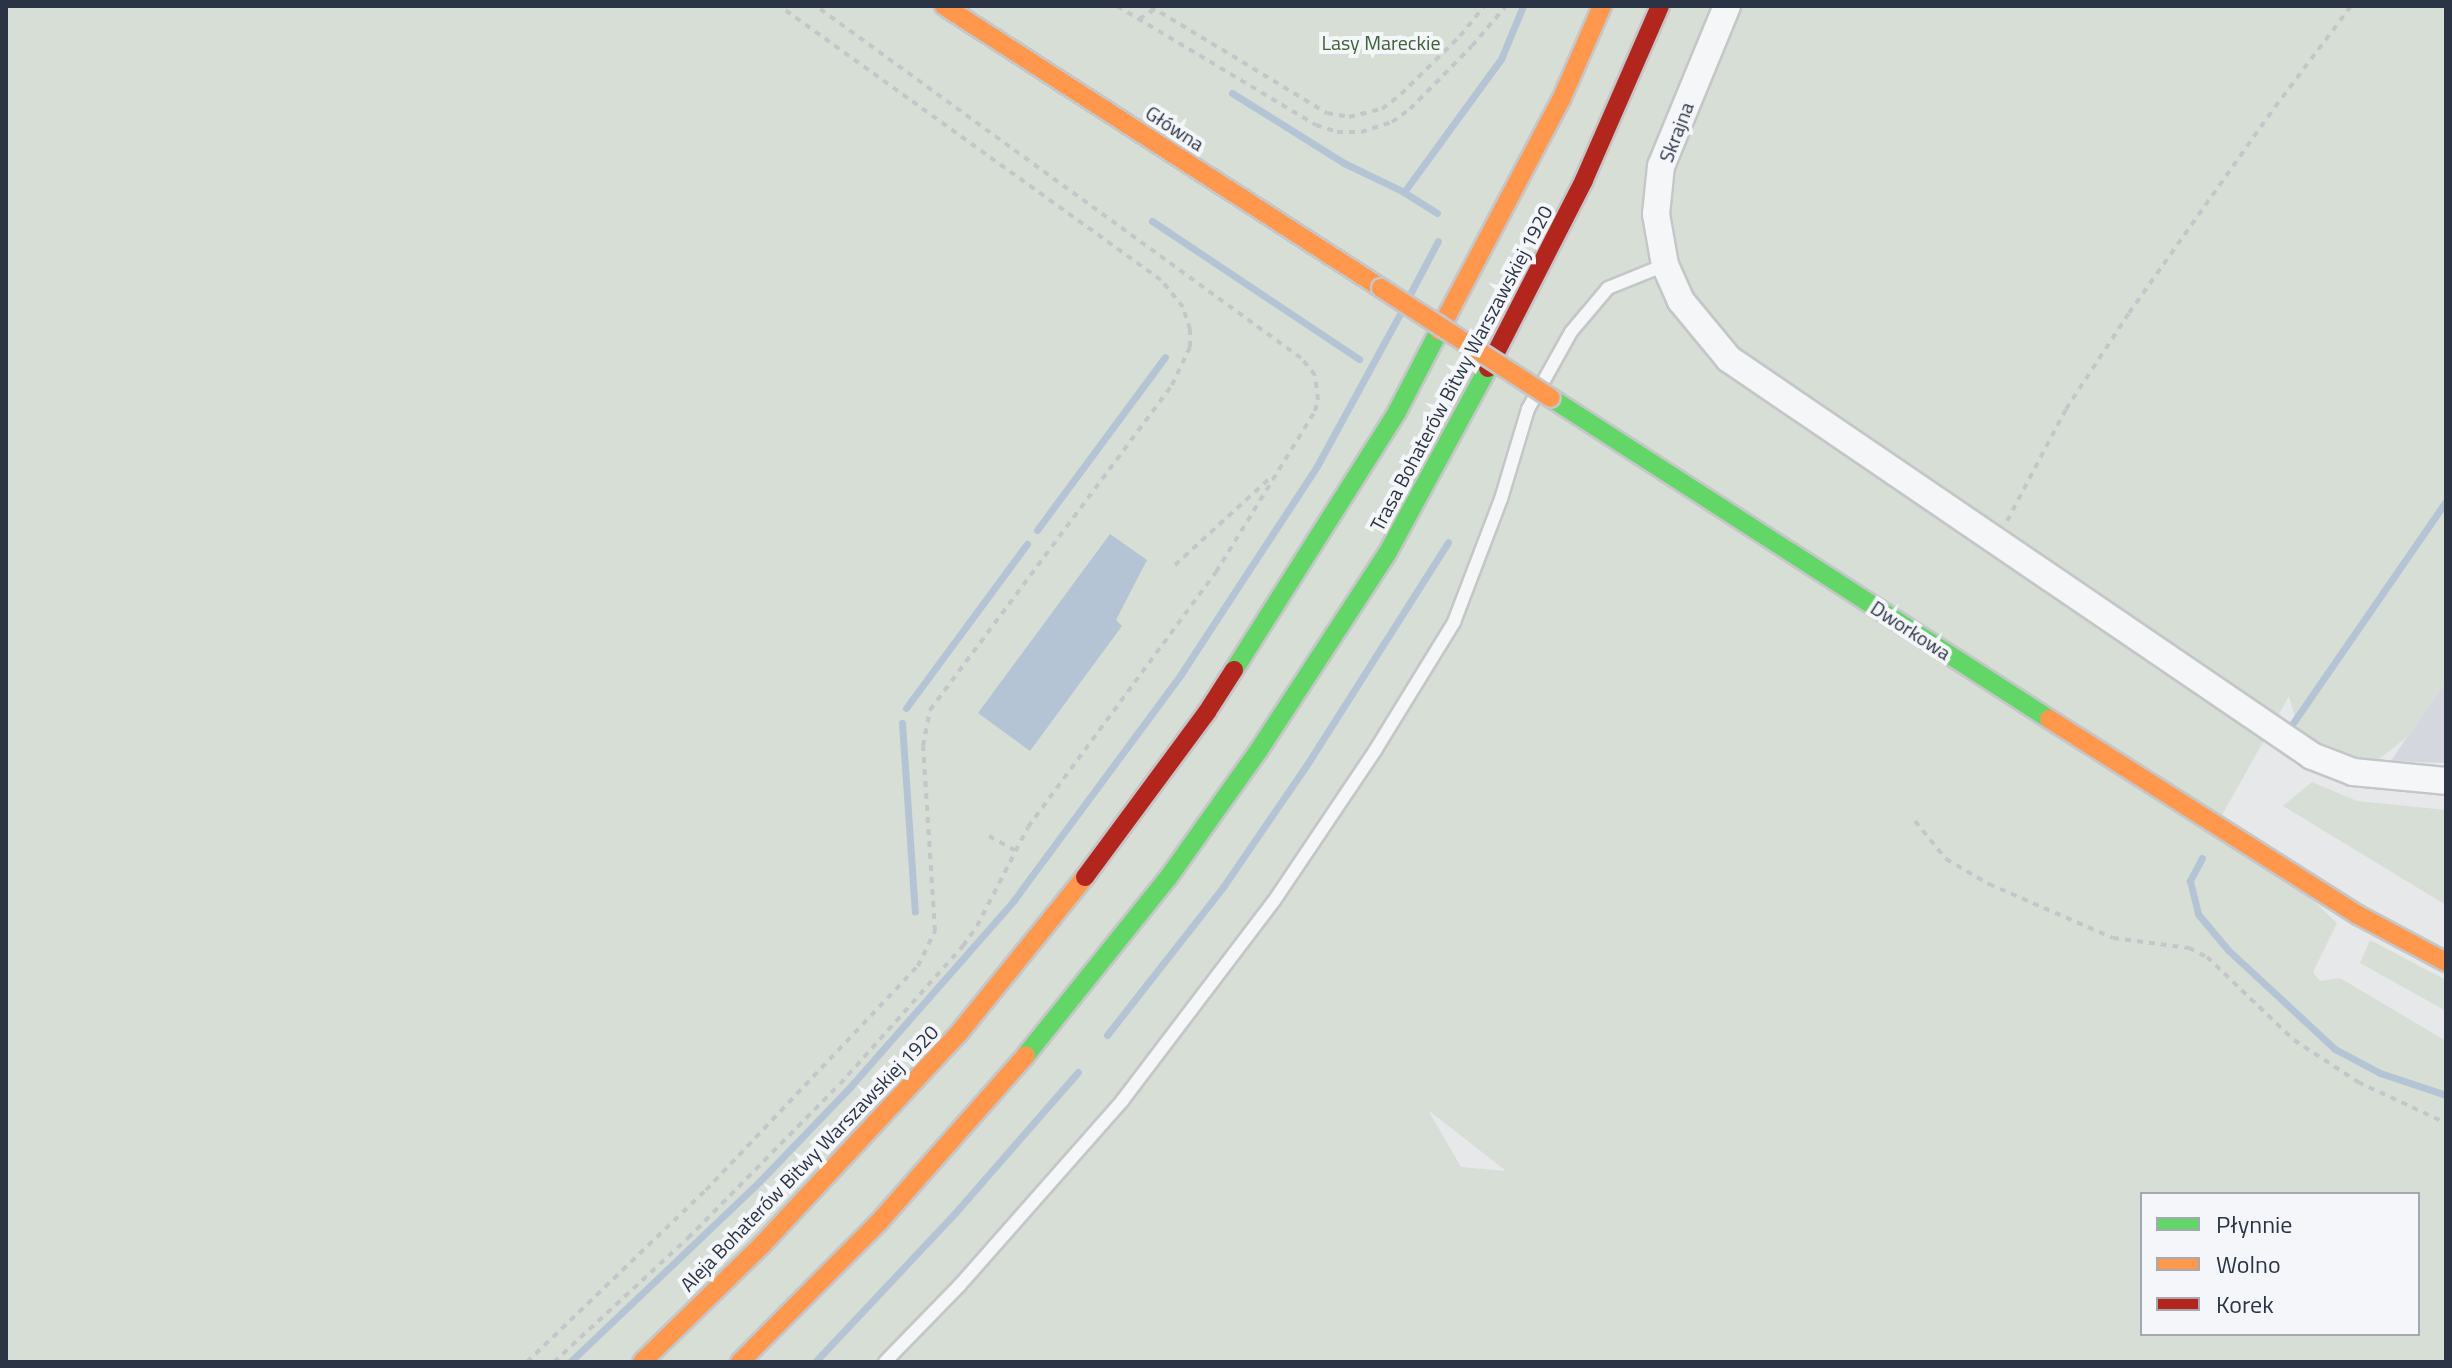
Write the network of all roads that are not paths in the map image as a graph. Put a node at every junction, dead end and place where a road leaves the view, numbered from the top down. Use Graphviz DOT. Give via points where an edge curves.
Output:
graph roads {
  1 [pos="944,6"];
  2 [pos="1602,6"];
  3 [pos="1660,6"];
  4 [pos="1727,6"];
  5 [pos="1665,265"];
  6 [pos="1381,288"];
  7 [pos="1207,712"];
  8 [pos="2446,781"];
  9 [pos="2446,962"];
  10 [pos="642,1362"];
  11 [pos="740,1362"];
  12 [pos="885,1362"];
  1 -- 6 [label="main road, Główna"];
  2 -- 7 [label="main road, Trasa Bohaterów Bitwy Warszawskiej 1920" via="1561,100 1397,412"];
  3 -- 11 [label="main road, Trasa Bohaterów Bitwy Warszawskiej 1920" via="1553,244 1450,444 1387,554 1259,750 1102,966 1008,1078 879,1222"];
  4 -- 5 [label="street, Skrajna" via="1661,166 1656,214"];
  5 -- 8 [label="street" via="1681,301 1729,359 2312,756 2353,772"];
  5 -- 12 [label="lane" via="1608,288 1571,332 1528,409 1501,499 1454,622 1274,901 1122,1101"];
  6 -- 9 [label="main road, Dworkowa, bridge" via="2236,840"];
  7 -- 10 [label="main road, Aleja Bohaterów Bitwy Warszawskiej 1920" via="1061,910 959,1033 761,1246"];
}
